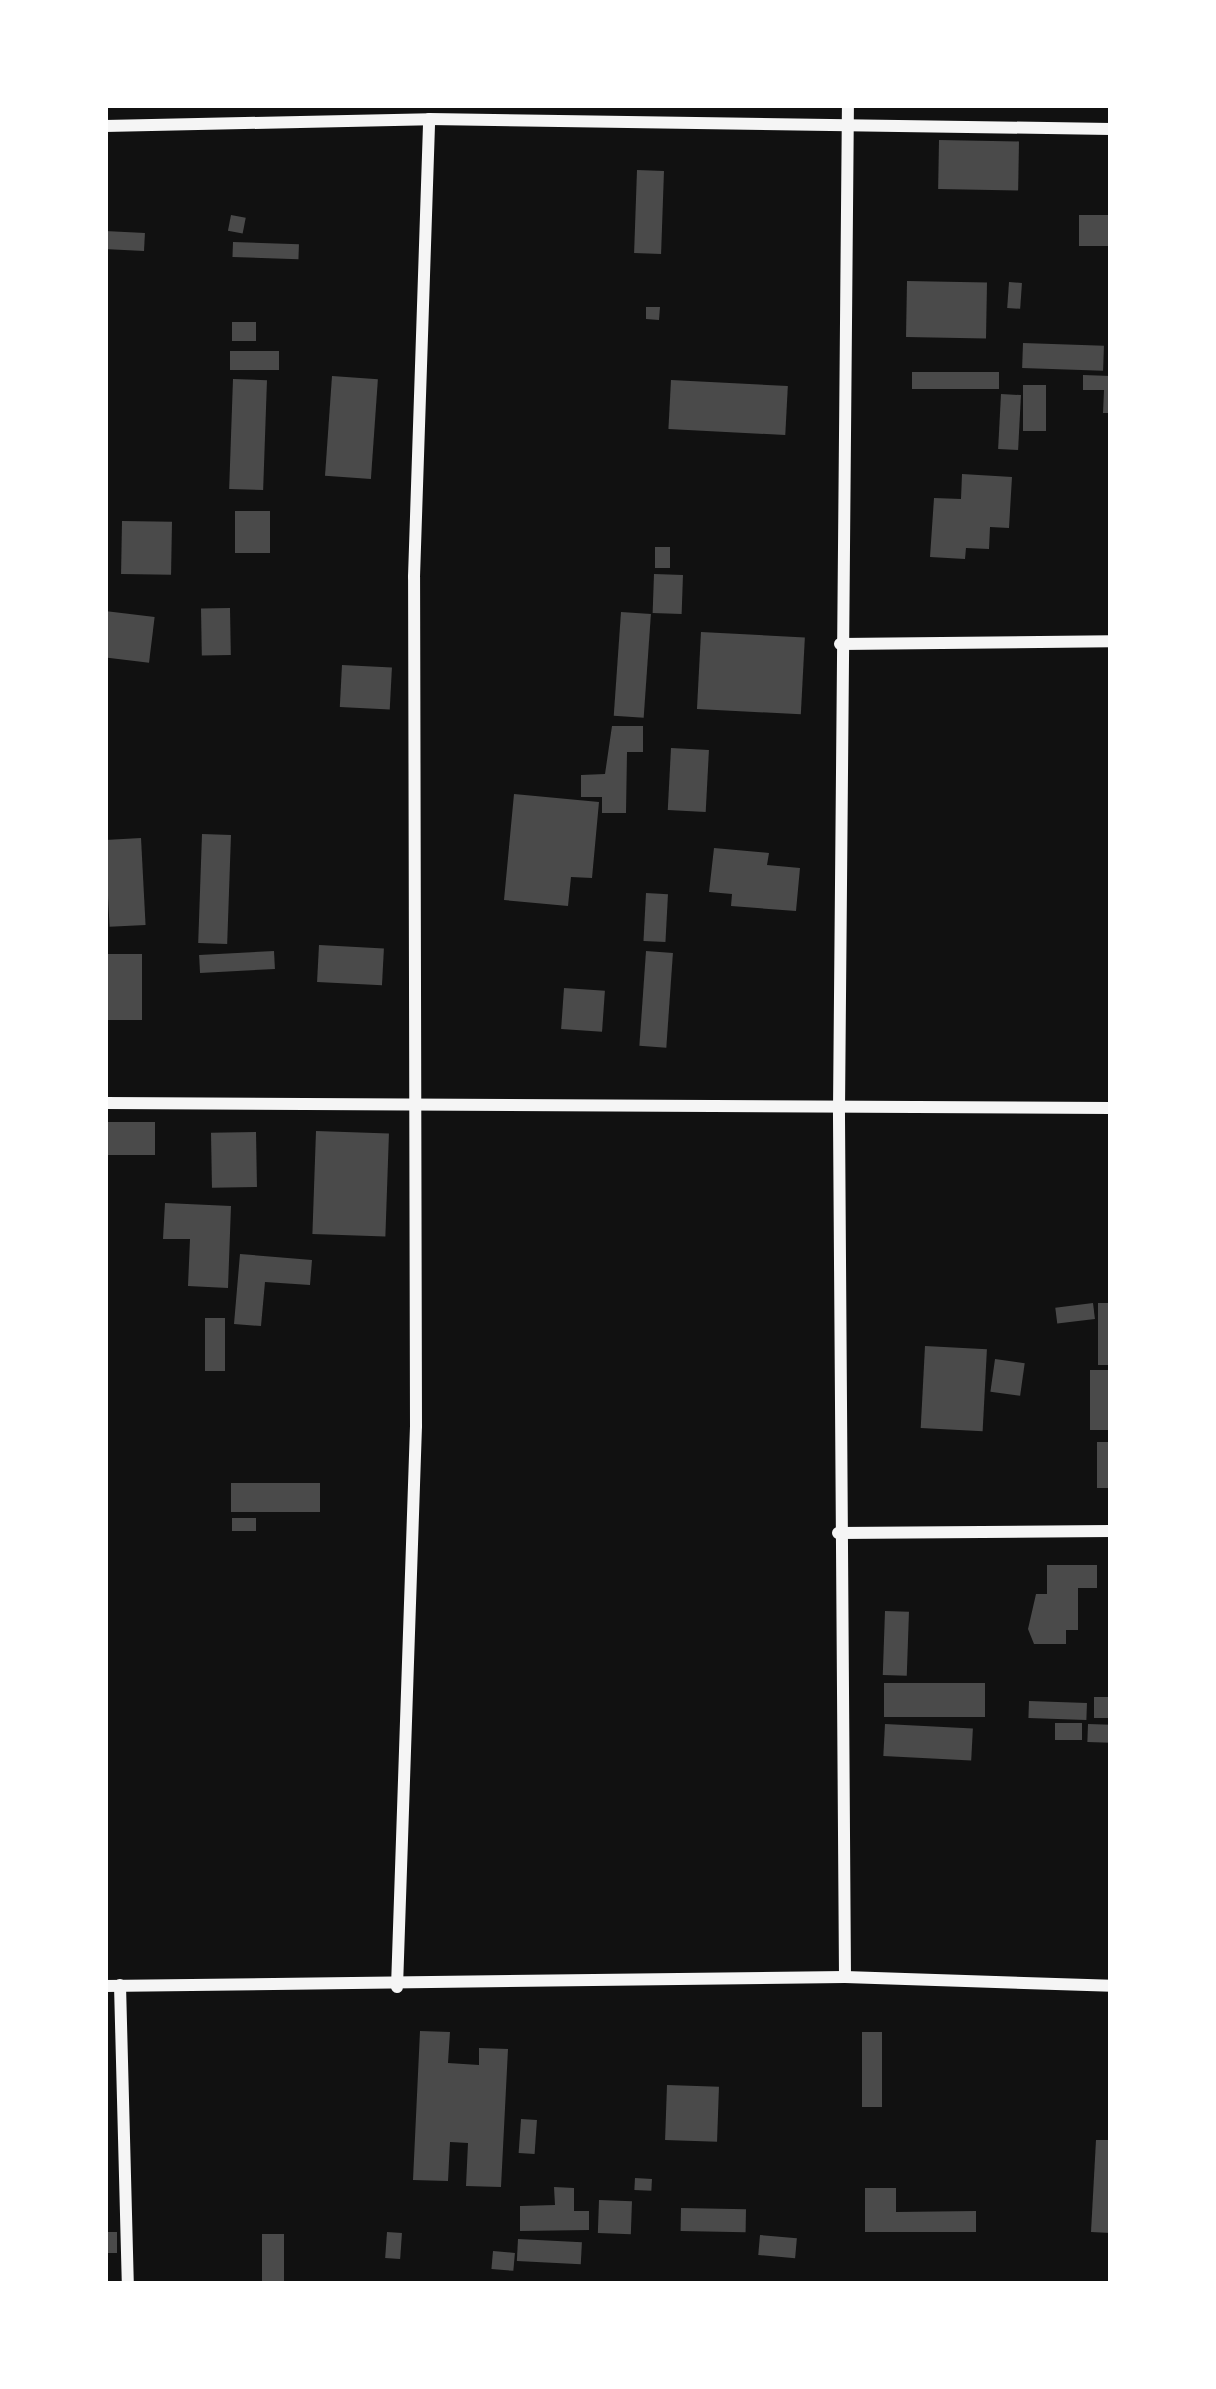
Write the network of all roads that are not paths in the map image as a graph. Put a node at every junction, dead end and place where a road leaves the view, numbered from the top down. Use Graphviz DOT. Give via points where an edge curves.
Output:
graph roads {
  1 [pos="848,105"];
  2 [pos="429,119"];
  3 [pos="105,126"];
  4 [pos="849,128"];
  5 [pos="1111,129"];
  6 [pos="1111,641"];
  7 [pos="840,644"];
  8 [pos="105,1103"];
  9 [pos="419,1106"];
  10 [pos="1111,1108"];
  11 [pos="839,1109"];
  12 [pos="1111,1532"];
  13 [pos="838,1533"];
  14 [pos="845,1977"];
  15 [pos="112,1986"];
  16 [pos="1111,1986"];
  17 [pos="397,1988"];
  18 [pos="128,2284"];
  1 -- 4 [label="street"];
  2 -- 3 [label="street"];
  2 -- 4 [label="street"];
  2 -- 9 [label="street" via="414,577"];
  4 -- 5 [label="street"];
  4 -- 7 [label="street"];
  6 -- 7 [label="street"];
  7 -- 11 [label="street"];
  8 -- 9 [label="street"];
  9 -- 11 [label="street"];
  9 -- 17 [label="street" via="410,1720"];
  10 -- 11 [label="street"];
  11 -- 13 [label="street"];
  12 -- 13 [label="street"];
  13 -- 14 [label="street"];
  14 -- 16 [label="street"];
  14 -- 17 [label="street"];
  15 -- 17 [label="street"];
  15 -- 18 [label="street"];
}
